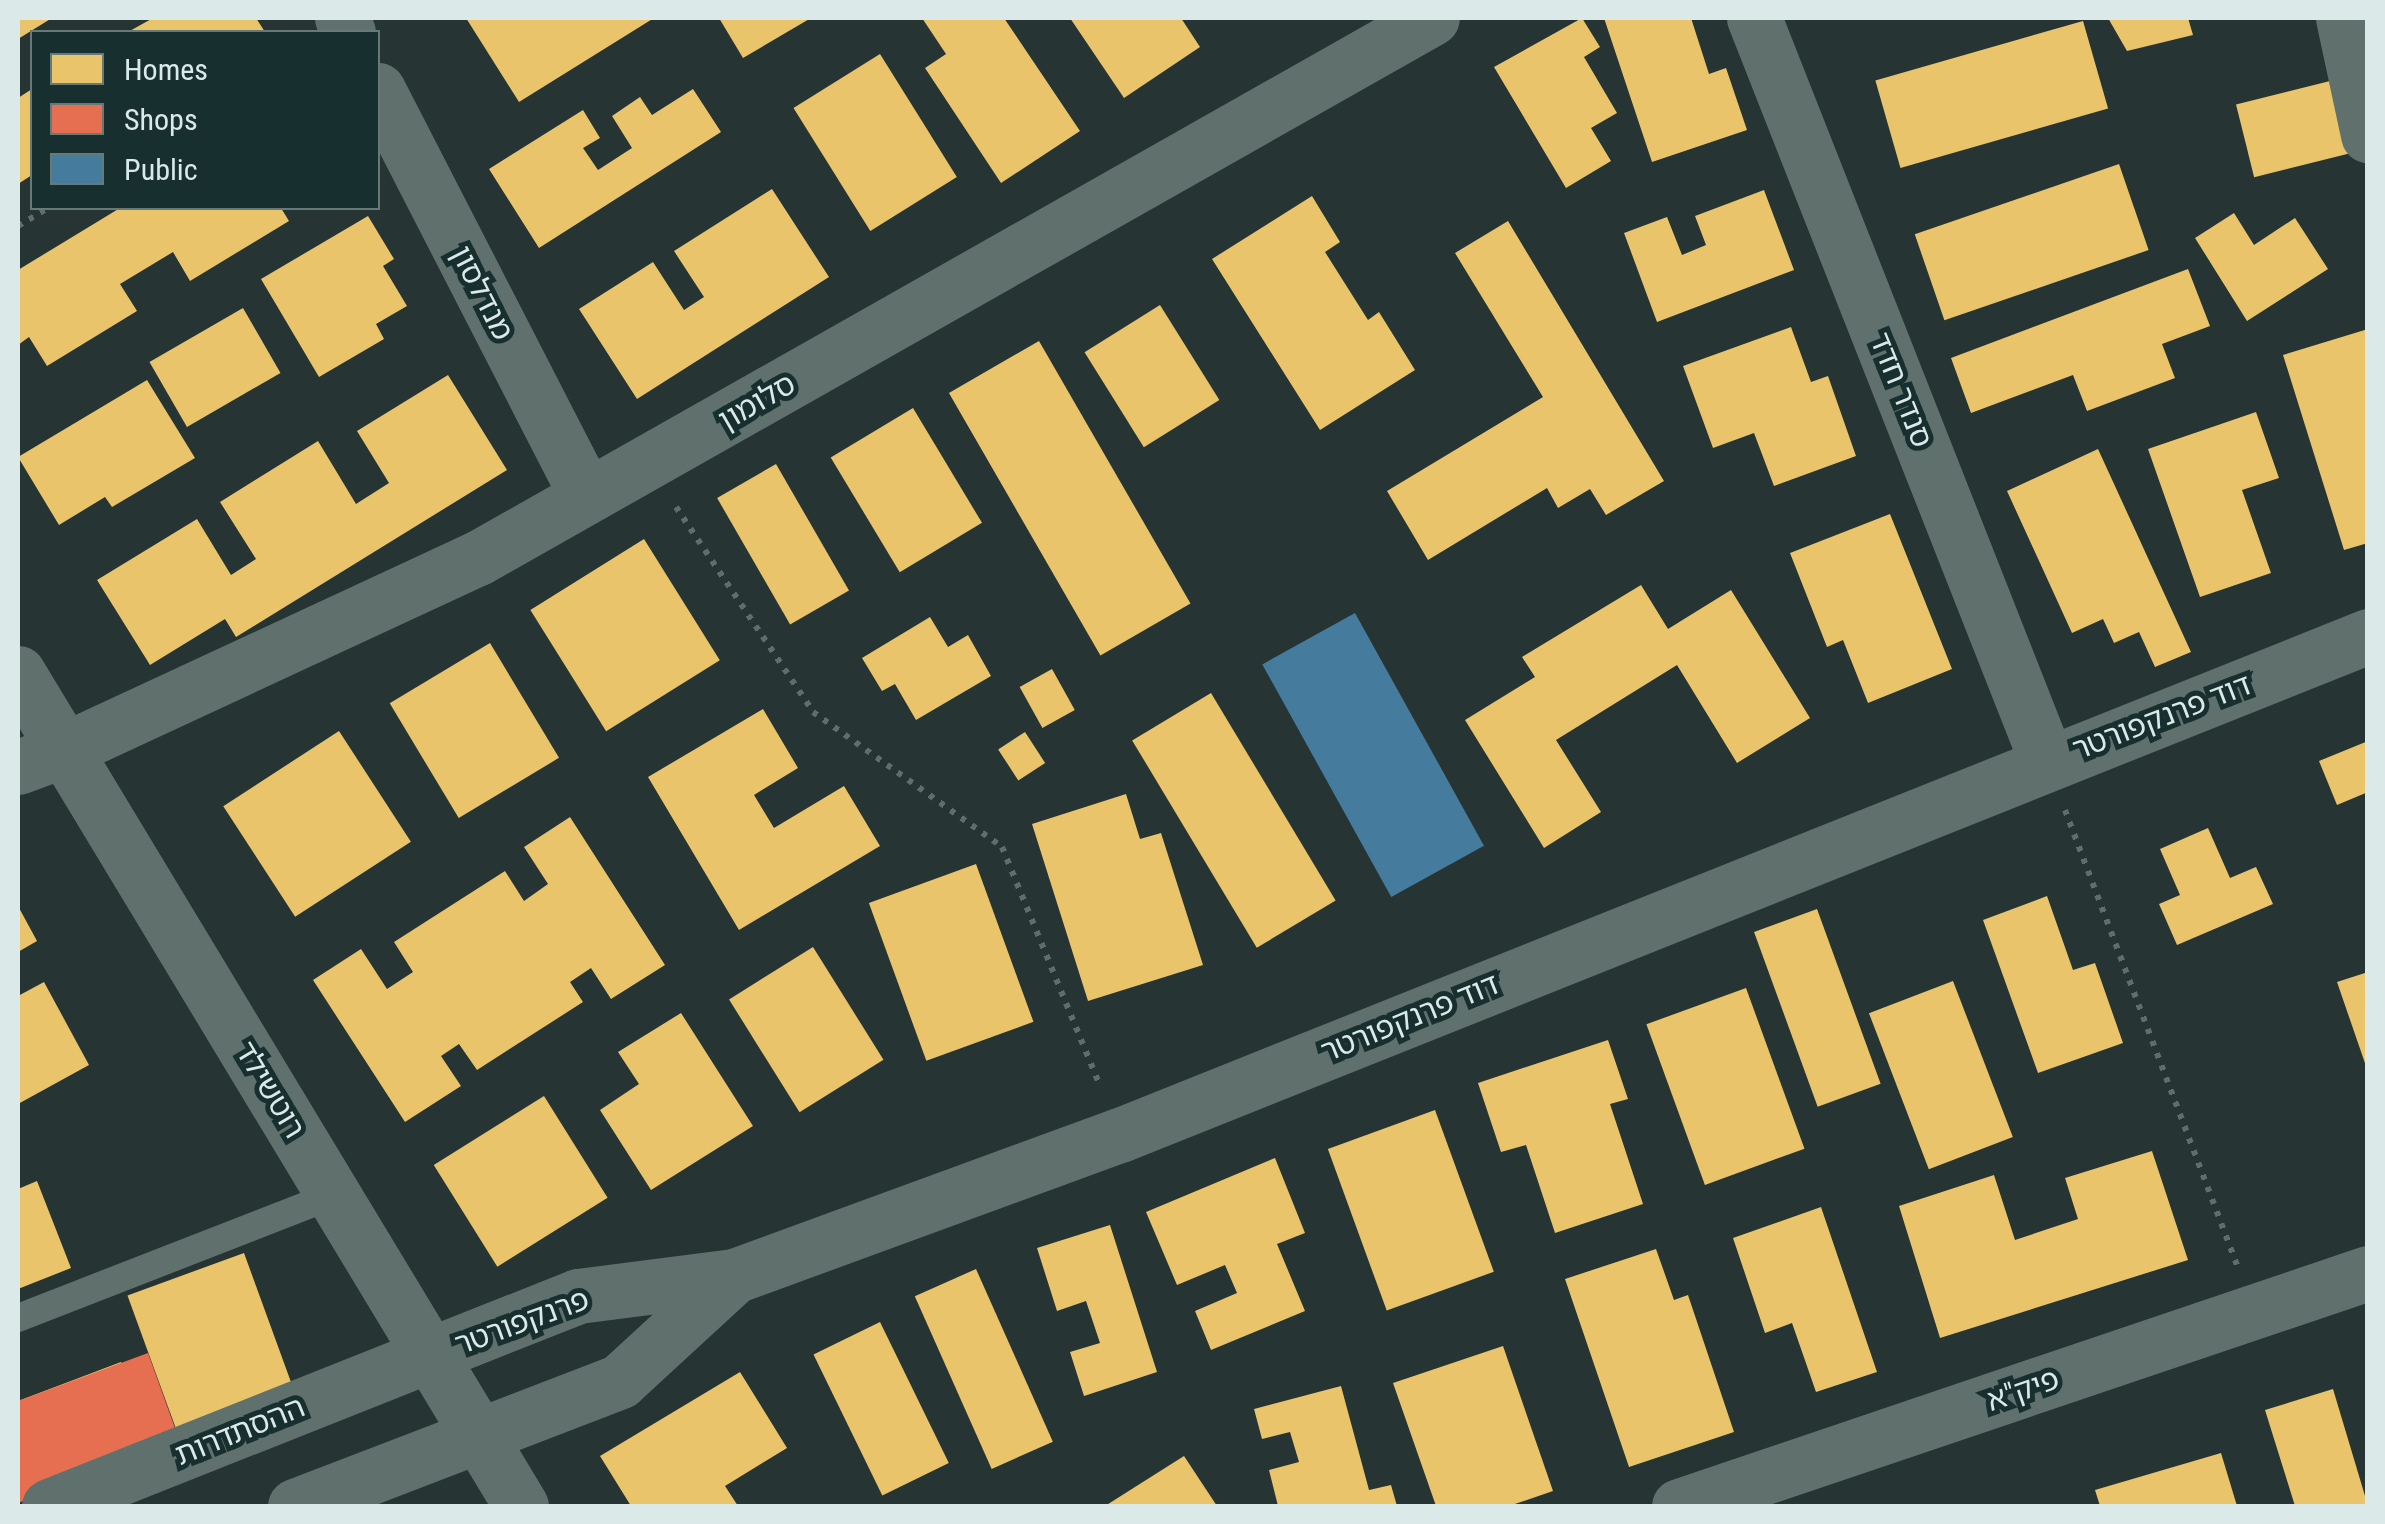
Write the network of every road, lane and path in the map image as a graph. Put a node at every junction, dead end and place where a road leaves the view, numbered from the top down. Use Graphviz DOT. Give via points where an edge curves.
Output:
graph roads {
  1 [pos="1432,18"];
  2 [pos="1754,18"];
  3 [pos="2342,18"];
  4 [pos="380,94"];
  5 [pos="2368,135"];
  6 [pos="45,210"];
  7 [pos="18,226"];
  8 [pos="648,464"];
  9 [pos="586,495"];
  10 [pos="2368,636"];
  11 [pos="18,673"];
  12 [pos="41,758"];
  13 [pos="2048,762"];
  14 [pos="1120,1134"];
  15 [pos="333,1195"];
  16 [pos="2368,1273"];
  17 [pos="734,1276"];
  18 [pos="2254,1312"];
  19 [pos="18,1318"];
  20 [pos="431,1356"];
  21 [pos="478,1436"];
  22 [pos="49,1506"];
  23 [pos="295,1506"];
  24 [pos="521,1506"];
  25 [pos="1678,1506"];
  1 -- 8 [label="street, סלומון"];
  2 -- 13 [label="street, סנדר חדד"];
  3 -- 5 [label="street"];
  4 -- 9 [label="street, מנדלסון"];
  6 -- 7 [label="path"];
  8 -- 9 [label="street, סלומון"];
  8 -- 14 [label="path" via="813,712 1002,847"];
  9 -- 12 [label="street, סלומון" via="478,558"];
  10 -- 13 [label="street, דוד פרנקפורטר"];
  11 -- 12 [label="street, רוטשילד"];
  12 -- 15 [label="street, רוטשילד"];
  13 -- 14 [label="street, דוד פרנקפורטר"];
  13 -- 18 [label="path"];
  14 -- 17 [label="street, דוד פרנקפורטר"];
  15 -- 19 [label="lane"];
  15 -- 20 [label="street, רוטשילד"];
  16 -- 18 [label="street, פיק\"א"];
  17 -- 20 [label="street, פרנקפורטר" via="578,1296"];
  17 -- 21 [label="street, דוד פרנקפורטר" via="620,1381"];
  18 -- 25 [label="street, פיק\"א"];
  20 -- 21 [label="street, רוטשילד"];
  20 -- 22 [label="street, ההסתדרות"];
  21 -- 23 [label="street"];
  21 -- 24 [label="street, רוטשילד"];
}
